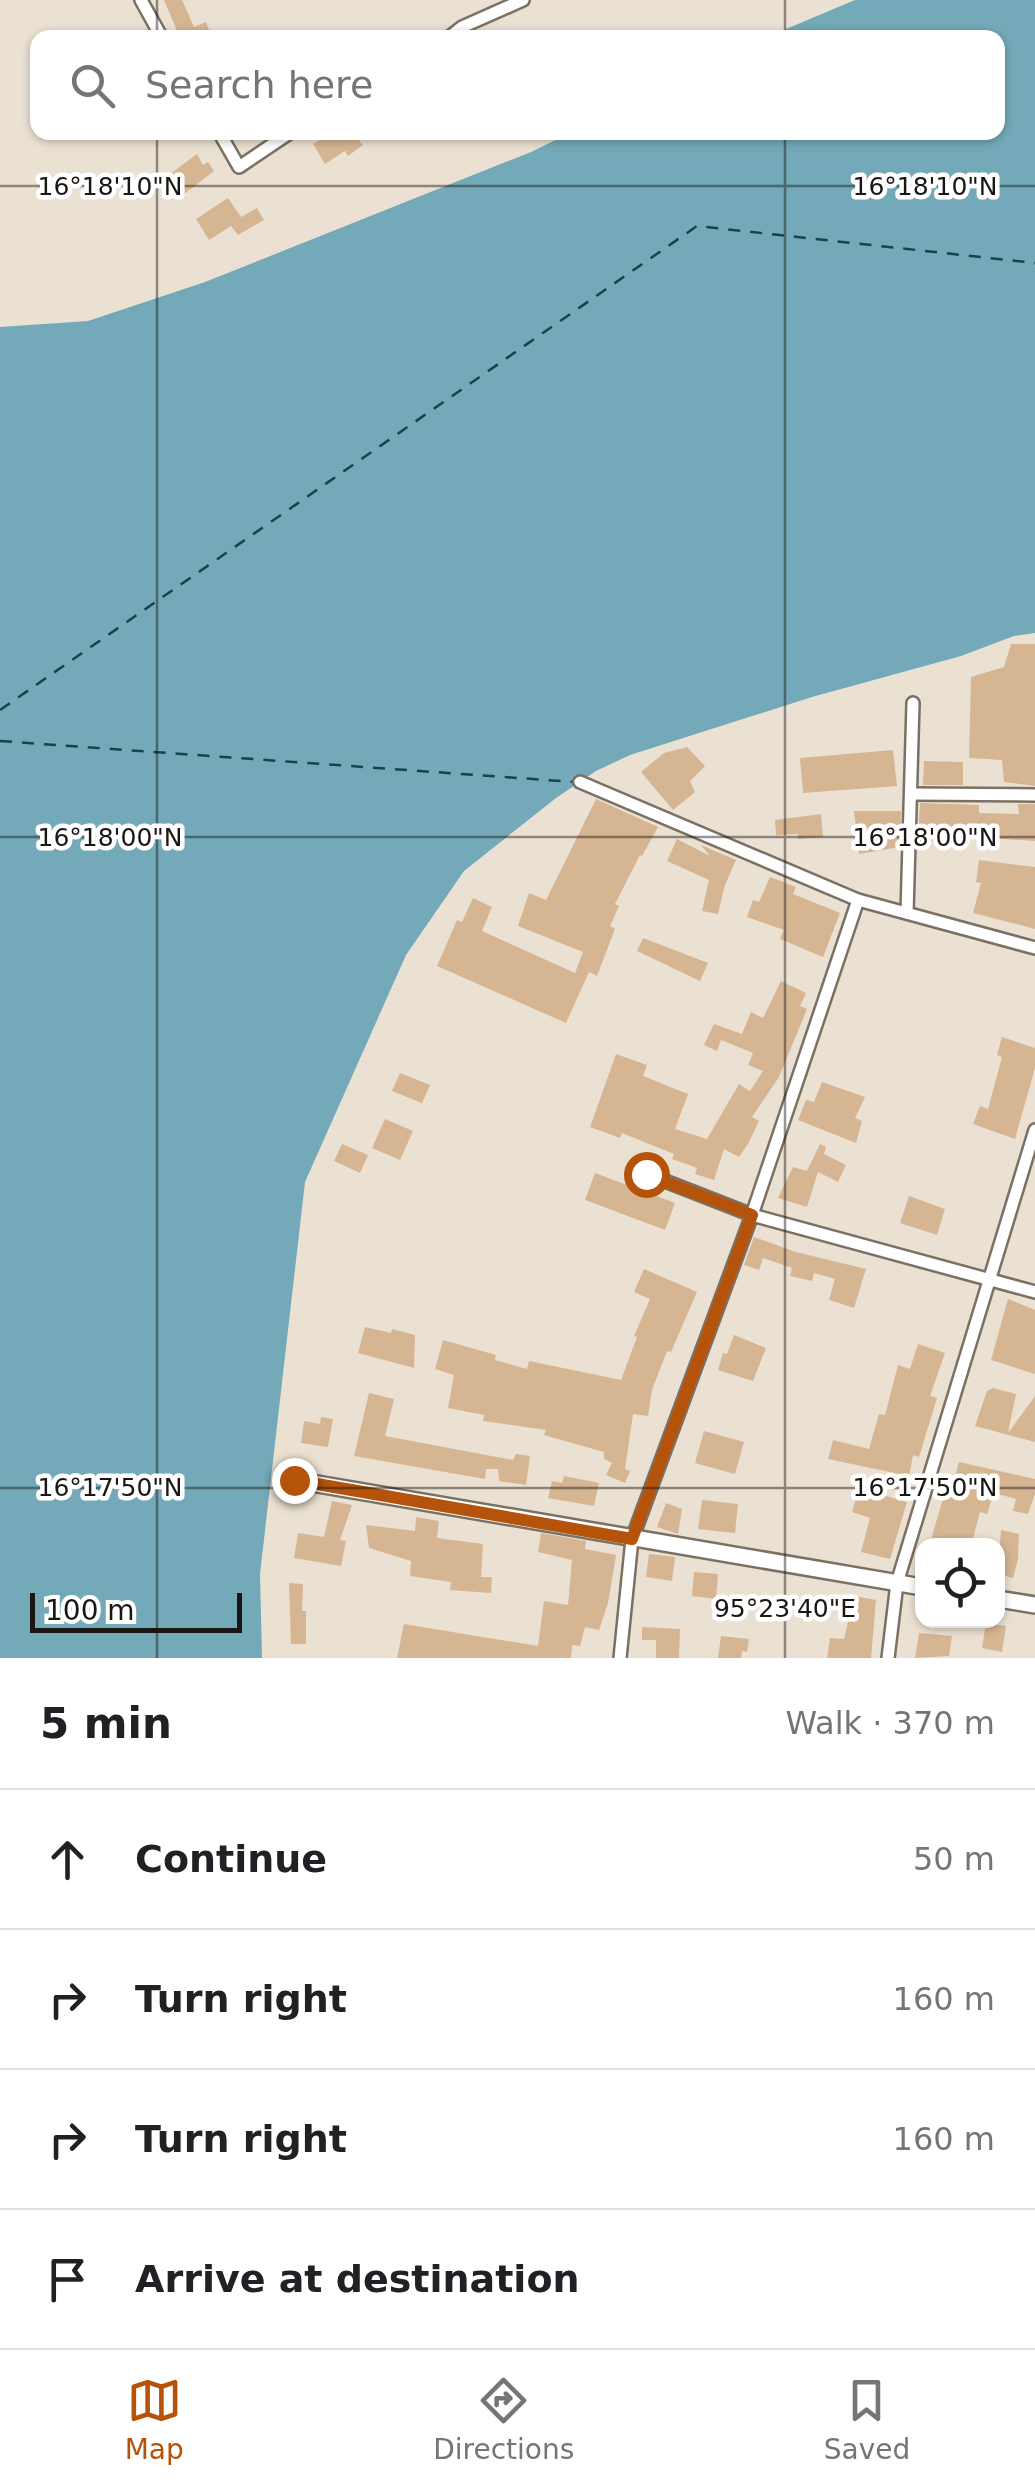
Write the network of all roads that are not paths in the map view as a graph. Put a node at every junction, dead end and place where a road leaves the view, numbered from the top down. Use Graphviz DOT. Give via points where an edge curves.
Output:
graph roads {
  1 [pos="141,0"];
  2 [pos="523,0"];
  3 [pos="158,30"];
  4 [pos="458,30"];
  5 [pos="223,140"];
  6 [pos="279,140"];
  7 [pos="913,703"];
  8 [pos="580,782"];
  9 [pos="910,794"];
  10 [pos="1035,795"];
  11 [pos="858,900"];
  12 [pos="907,913"];
  13 [pos="1035,948"];
  14 [pos="1035,1130"];
  15 [pos="646,1174"];
  16 [pos="752,1215"];
  17 [pos="988,1279"];
  18 [pos="1035,1292"];
  19 [pos="294,1480"];
  20 [pos="632,1539"];
  21 [pos="896,1583"];
  22 [pos="915,1586"];
  23 [pos="1005,1600"];
  24 [pos="1035,1605"];
  25 [pos="620,1658"];
  26 [pos="888,1658"];
  1 -- 3 [label="street"];
  2 -- 4 [label="street"];
  5 -- 6 [label="street" via="239,167"];
  7 -- 9 [label="street"];
  8 -- 11 [label="street"];
  9 -- 10 [label="street"];
  9 -- 12 [label="street"];
  11 -- 12 [label="street"];
  11 -- 16 [label="street"];
  12 -- 13 [label="street"];
  14 -- 17 [label="street"];
  15 -- 16 [label="street"];
  16 -- 17 [label="street"];
  16 -- 20 [label="street"];
  17 -- 18 [label="street"];
  17 -- 21 [label="street"];
  19 -- 20 [label="street"];
  20 -- 21 [label="street"];
  20 -- 25 [label="street"];
  21 -- 22 [label="street"];
  21 -- 26 [label="street"];
  23 -- 24 [label="street"];
}
